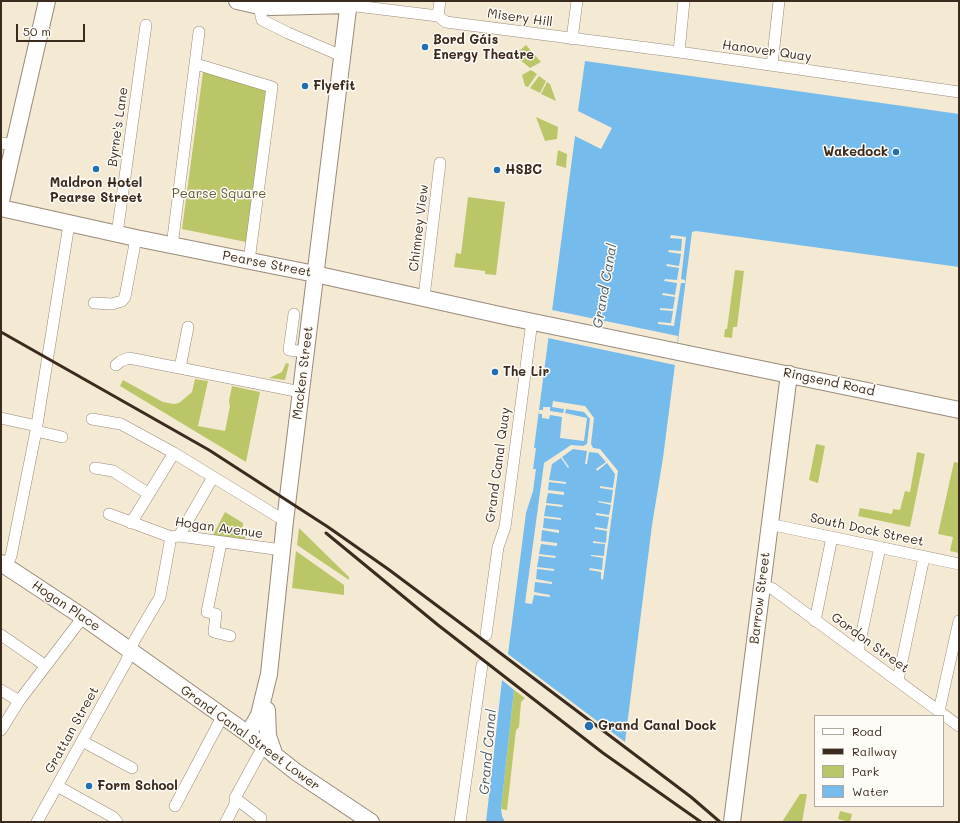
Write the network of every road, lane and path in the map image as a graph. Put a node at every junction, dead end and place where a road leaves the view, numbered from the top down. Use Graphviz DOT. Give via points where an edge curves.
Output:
graph roads {
  1 [pos="47,1"];
  2 [pos="237,1"];
  3 [pos="440,1"];
  4 [pos="577,1"];
  5 [pos="684,1"];
  6 [pos="779,1"];
  7 [pos="349,3"];
  8 [pos="259,6"];
  9 [pos="438,16"];
  10 [pos="146,25"];
  11 [pos="199,32"];
  12 [pos="572,39"];
  13 [pos="679,52"];
  14 [pos="342,56"];
  15 [pos="196,64"];
  16 [pos="772,65"];
  17 [pos="959,92"];
  18 [pos="7,144"];
  19 [pos="440,164"];
  20 [pos="1,201"];
  21 [pos="1,208"];
  22 [pos="69,224"];
  23 [pos="117,234"];
  24 [pos="136,238"];
  25 [pos="172,246"];
  26 [pos="249,262"];
  27 [pos="315,274"];
  28 [pos="424,297"];
  29 [pos="94,303"];
  30 [pos="294,314"];
  31 [pos="532,321"];
  32 [pos="550,325"];
  33 [pos="188,327"];
  34 [pos="306,352"];
  35 [pos="116,365"];
  36 [pos="180,368"];
  37 [pos="789,374"];
  38 [pos="301,392"];
  39 [pos="959,410"];
  40 [pos="1,418"];
  41 [pos="92,419"];
  42 [pos="36,429"];
  43 [pos="62,438"];
  44 [pos="174,453"];
  45 [pos="95,468"];
  46 [pos="213,477"];
  47 [pos="149,494"];
  48 [pos="109,514"];
  49 [pos="285,521"];
  50 [pos="131,523"];
  51 [pos="769,524"];
  52 [pos="175,536"];
  53 [pos="832,537"];
  54 [pos="221,543"];
  55 [pos="880,547"];
  56 [pos="282,550"];
  57 [pos="924,557"];
  58 [pos="959,564"];
  59 [pos="4,565"];
  60 [pos="762,585"];
  61 [pos="83,617"];
  62 [pos="816,621"];
  63 [pos="959,621"];
  64 [pos="1,634"];
  65 [pos="486,635"];
  66 [pos="230,636"];
  67 [pos="130,650"];
  68 [pos="858,651"];
  69 [pos="47,665"];
  70 [pos="482,665"];
  71 [pos="955,666"];
  72 [pos="898,680"];
  73 [pos="1,690"];
  74 [pos="266,691"];
  75 [pos="19,701"];
  76 [pos="267,710"];
  77 [pos="939,711"];
  78 [pos="222,717"];
  79 [pos="959,726"];
  80 [pos="1,730"];
  81 [pos="82,741"];
  82 [pos="259,744"];
  83 [pos="132,768"];
  84 [pos="57,786"];
  85 [pos="235,798"];
  86 [pos="175,806"];
  87 [pos="260,818"];
  88 [pos="37,822"];
  89 [pos="117,822"];
  90 [pos="226,822"];
  91 [pos="371,822"];
  92 [pos="460,822"];
  93 [pos="732,822"];
  1 -- 18 [label="main road"];
  2 -- 8 [label="main road"];
  3 -- 9 [label="street"];
  4 -- 12 [label="street"];
  5 -- 13 [label="street"];
  6 -- 16 [label="street"];
  7 -- 8 [label="main road"];
  7 -- 9 [label="street, Misery Hill"];
  7 -- 14 [label="main road, Macken Street"];
  8 -- 14 [label="street" via="262,20"];
  9 -- 12 [label="street, Misery Hill" via="446,22"];
  10 -- 23 [label="street, Byrne's Lane"];
  11 -- 15 [label="street"];
  12 -- 13 [label="street, Hanover Quay"];
  13 -- 16 [label="street, Hanover Quay"];
  14 -- 27 [label="main road, Macken Street"];
  15 -- 25 [label="street"];
  15 -- 26 [label="street" via="272,87"];
  16 -- 17 [label="street, Hanover Quay"];
  18 -- 20 [label="main road"];
  19 -- 28 [label="street, Chimney View"];
  21 -- 22 [label="main road, Pearse Street"];
  22 -- 23 [label="main road, Pearse Street"];
  22 -- 42 [label="street"];
  23 -- 24 [label="main road, Pearse Street"];
  24 -- 25 [label="main road, Pearse Street"];
  24 -- 29 [label="street" via="125,297 122,301 112,304"];
  25 -- 26 [label="main road, Pearse Street"];
  26 -- 27 [label="main road, Pearse Street"];
  27 -- 28 [label="main road, Pearse Street"];
  27 -- 34 [label="main road, Macken Street"];
  28 -- 31 [label="main road, Pearse Street"];
  30 -- 34 [label="street" via="289,350"];
  31 -- 32 [label="main road, Pearse Street"];
  31 -- 65 [label="street, Grand Canal Quay" via="505,527 498,547"];
  32 -- 37 [label="main road, Ringsend Road"];
  33 -- 36 [label="street"];
  34 -- 38 [label="main road, Macken Street"];
  35 -- 36 [label="street" via="129,358"];
  36 -- 38 [label="street"];
  37 -- 39 [label="main road, Ringsend Road"];
  37 -- 51 [label="main road, Barrow Street"];
  38 -- 49 [label="main road, Macken Street"];
  40 -- 42 [label="street"];
  41 -- 44 [label="street" via="121,424"];
  42 -- 43 [label="street"];
  42 -- 59 [label="street" via="11,556"];
  44 -- 46 [label="street"];
  44 -- 47 [label="street"];
  45 -- 47 [label="street" via="113,471"];
  46 -- 49 [label="street"];
  46 -- 52 [label="street, Grattan Street"];
  47 -- 50 [label="street"];
  48 -- 50 [label="street, Hogan Avenue"];
  49 -- 56 [label="main road, Macken Street"];
  50 -- 52 [label="street, Hogan Avenue"];
  51 -- 53 [label="street, South Dock Street"];
  51 -- 60 [label="main road, Barrow Street"];
  52 -- 54 [label="street, Hogan Avenue"];
  52 -- 67 [label="street, Grattan Street" via="160,597"];
  53 -- 55 [label="street, South Dock Street"];
  53 -- 62 [label="street"];
  54 -- 56 [label="street, Hogan Avenue"];
  54 -- 66 [label="street" via="207,612 216,614 214,632"];
  55 -- 57 [label="street, South Dock Street"];
  55 -- 68 [label="street"];
  56 -- 74 [label="main road, Macken Street"];
  57 -- 58 [label="street, South Dock Street"];
  57 -- 72 [label="street"];
  59 -- 61 [label="main road, Hogan Place"];
  60 -- 62 [label="street, Gordon Street"];
  60 -- 93 [label="main road, Barrow Street"];
  61 -- 67 [label="main road, Hogan Place"];
  61 -- 69 [label="street"];
  62 -- 68 [label="street, Gordon Street"];
  63 -- 71 [label="street"];
  64 -- 69 [label="street"];
  67 -- 78 [label="main road, Grand Canal Street Lower"];
  67 -- 81 [label="street, Grattan Street" via="126,662"];
  68 -- 72 [label="street, Gordon Street"];
  69 -- 75 [label="street"];
  70 -- 92 [label="street"];
  71 -- 77 [label="street"];
  72 -- 77 [label="street, Gordon Street"];
  73 -- 75 [label="street"];
  74 -- 76 [label="main road, Macken Street"];
  74 -- 82 [label="main road, Macken Street" via="259,715"];
  75 -- 80 [label="street"];
  76 -- 82 [label="main road, Macken Street" via="259,732"];
  76 -- 82 [label="main road" via="268,736"];
  77 -- 79 [label="street, Gordon Street"];
  78 -- 82 [label="main road, Grand Canal Street Lower"];
  78 -- 86 [label="street"];
  81 -- 83 [label="street"];
  81 -- 84 [label="street, Grattan Street"];
  82 -- 85 [label="street"];
  82 -- 91 [label="main road, Grand Canal Street Lower"];
  84 -- 88 [label="street, Grattan Street"];
  84 -- 89 [label="street" via="113,817"];
  85 -- 87 [label="street"];
  85 -- 90 [label="street" via="235,804"];
}
